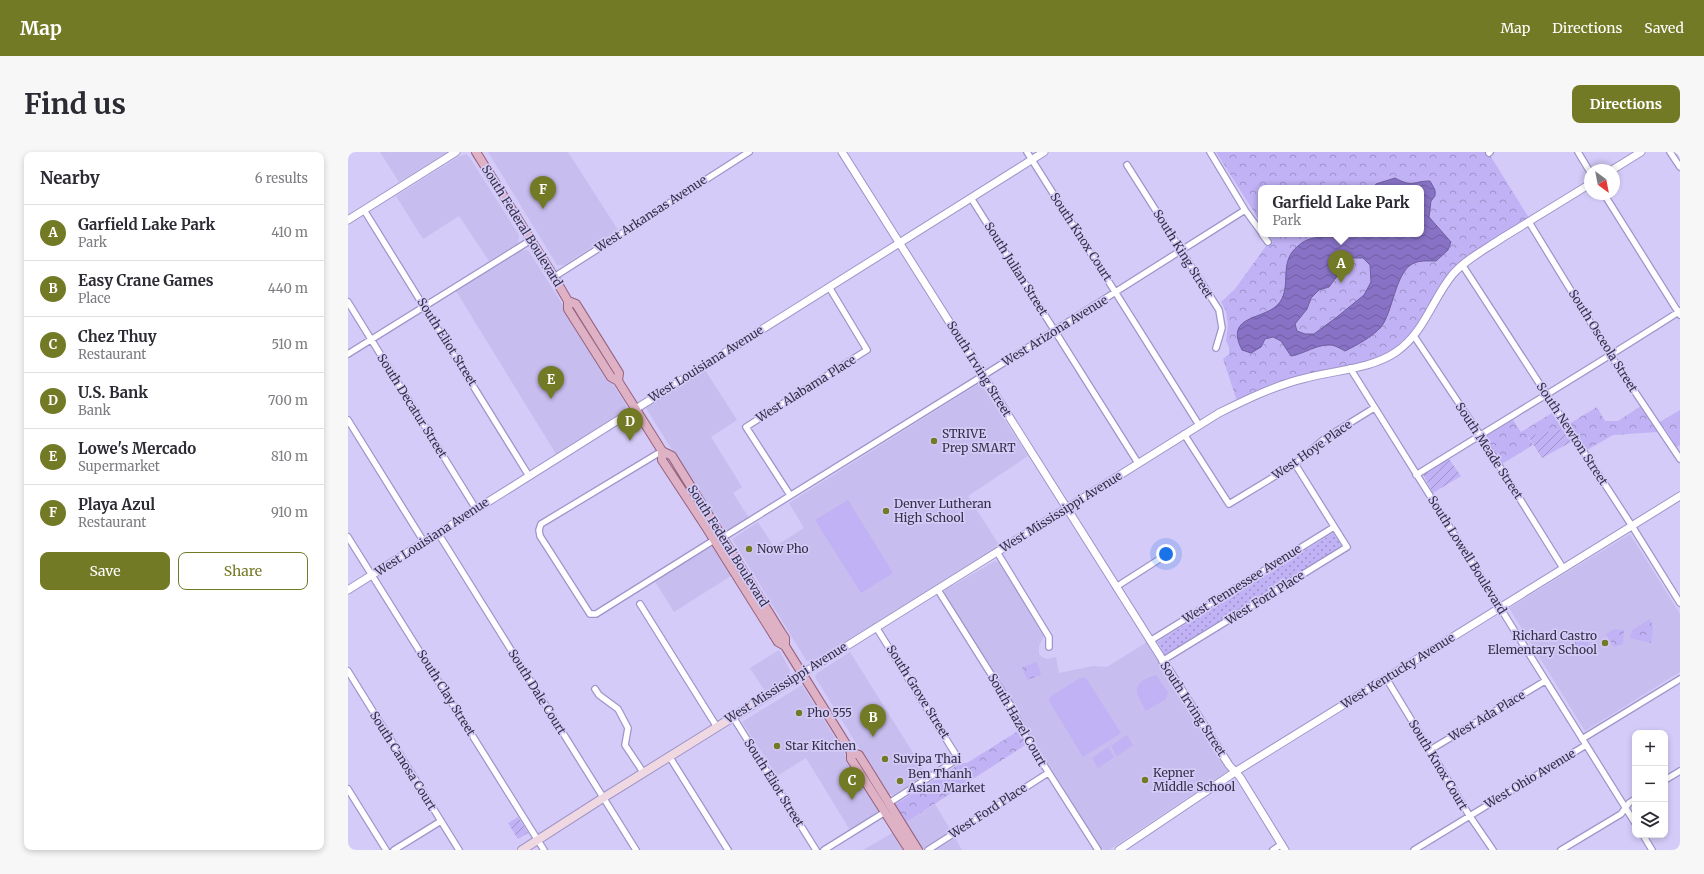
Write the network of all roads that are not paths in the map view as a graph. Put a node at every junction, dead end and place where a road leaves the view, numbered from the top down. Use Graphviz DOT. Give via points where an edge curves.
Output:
graph roads {
  1 [pos="456,152"];
  2 [pos="476,152"];
  3 [pos="749,152"];
  4 [pos="842,152"];
  5 [pos="1027,152"];
  6 [pos="1044,152"];
  7 [pos="1210,152"];
  8 [pos="1578,152"];
  9 [pos="1641,152"];
  10 [pos="1670,152"];
  11 [pos="1032,160"];
  12 [pos="1585,164"];
  13 [pos="1127,165"];
  14 [pos="1620,165"];
  15 [pos="1680,167"];
  16 [pos="1584,188"];
  17 [pos="970,198"];
  18 [pos="1608,200"];
  19 [pos="364,210"];
  20 [pos="1245,210"];
  21 [pos="348,220"];
  22 [pos="1529,222"];
  23 [pos="1258,228"];
  24 [pos="1265,237"];
  25 [pos="531,240"];
  26 [pos="1268,242"];
  27 [pos="900,244"];
  28 [pos="1181,252"];
  29 [pos="1462,266"];
  30 [pos="554,277"];
  31 [pos="829,287"];
  32 [pos="1116,292"];
  33 [pos="348,302"];
  34 [pos="424,306"];
  35 [pos="1679,313"];
  36 [pos="1055,330"];
  37 [pos="1414,336"];
  38 [pos="371,339"];
  39 [pos="1216,348"];
  40 [pos="348,354"];
  41 [pos="1611,356"];
  42 [pos="1350,368"];
  43 [pos="983,376"];
  44 [pos="1546,393"];
  45 [pos="1374,408"];
  46 [pos="636,409"];
  47 [pos="348,420"];
  48 [pos="1199,425"];
  49 [pos="1184,434"];
  50 [pos="1480,435"];
  51 [pos="662,452"];
  52 [pos="1680,459"];
  53 [pos="1138,463"];
  54 [pos="1295,464"];
  55 [pos="1416,475"];
  56 [pos="529,476"];
  57 [pos="790,495"];
  58 [pos="1680,496"];
  59 [pos="476,509"];
  60 [pos="1067,509"];
  61 [pos="1632,526"];
  62 [pos="1334,527"];
  63 [pos="438,533"];
  64 [pos="348,536"];
  65 [pos="718,539"];
  66 [pos="424,542"];
  67 [pos="997,552"];
  68 [pos="1169,553"];
  69 [pos="1563,568"];
  70 [pos="372,575"];
  71 [pos="1116,587"];
  72 [pos="348,590"];
  73 [pos="938,590"];
  74 [pos="1680,603"];
  75 [pos="640,604"];
  76 [pos="1500,607"];
  77 [pos="876,627"];
  78 [pos="1150,641"];
  79 [pos="1049,647"];
  80 [pos="1162,661"];
  81 [pos="348,671"];
  82 [pos="802,674"];
  83 [pos="1386,678"];
  84 [pos="1680,679"];
  85 [pos="1545,681"];
  86 [pos="594,689"];
  87 [pos="733,717"];
  88 [pos="717,726"];
  89 [pos="1582,739"];
  90 [pos="1586,745"];
  91 [pos="1430,750"];
  92 [pos="851,752"];
  93 [pos="669,756"];
  94 [pos="1680,771"];
  95 [pos="643,772"];
  96 [pos="1235,772"];
  97 [pos="1048,773"];
  98 [pos="1668,778"];
  99 [pos="348,789"];
  100 [pos="603,798"];
  101 [pos="1632,801"];
  102 [pos="889,803"];
  103 [pos="1625,809"];
  104 [pos="885,812"];
  105 [pos="1469,815"];
  106 [pos="1632,819"];
  107 [pos="441,821"];
  108 [pos="1645,838"];
  109 [pos="538,840"];
  110 [pos="1283,847"];
  111 [pos="386,850"];
  112 [pos="394,850"];
  113 [pos="459,850"];
  114 [pos="522,850"];
  115 [pos="544,850"];
  116 [pos="636,850"];
  117 [pos="728,850"];
  118 [pos="816,850"];
  119 [pos="824,850"];
  120 [pos="909,850"];
  121 [pos="918,850"];
  122 [pos="928,850"];
  123 [pos="1098,850"];
  124 [pos="1119,850"];
  125 [pos="1273,850"];
  126 [pos="1414,850"];
  127 [pos="1493,850"];
  128 [pos="1561,850"];
  129 [pos="1652,850"];
  1 -- 19 [label="street"];
  2 -- 25 [label="main road, South Federal Boulevard"];
  3 -- 30 [label="street, West Arkansas Avenue"];
  4 -- 27 [label="street, South Irving Street"];
  5 -- 11 [label="street, South Knox Court"];
  6 -- 11 [label="street, West Louisiana Avenue"];
  7 -- 20 [label="street"];
  8 -- 12 [label="street"];
  9 -- 14 [label="street"];
  10 -- 15 [label="street"];
  11 -- 17 [label="street, West Louisiana Avenue"];
  11 -- 32 [label="street, South Knox Court"];
  13 -- 28 [label="street, South King Street"];
  16 -- 22 [label="street, West Mississippi Avenue"];
  17 -- 27 [label="street, West Louisiana Avenue"];
  17 -- 36 [label="street, South Julian Street"];
  18 -- 35 [label="street"];
  19 -- 21 [label="street"];
  19 -- 34 [label="street, South Eliot Street"];
  20 -- 23 [label="street"];
  20 -- 28 [label="street, West Arizona Avenue"];
  22 -- 29 [label="street, West Mississippi Avenue"];
  22 -- 41 [label="street, South Osceola Street"];
  24 -- 26 [label="street"];
  25 -- 30 [label="main road, South Federal Boulevard"];
  25 -- 34 [label="street"];
  27 -- 31 [label="street, West Louisiana Avenue"];
  27 -- 43 [label="street, South Irving Street"];
  28 -- 32 [label="street, West Arizona Avenue"];
  28 -- 39 [label="street, South King Street" via="1219,310 1222,328"];
  29 -- 37 [label="street, West Mississippi Avenue" via="1446,283"];
  29 -- 44 [label="street, South Newton Street"];
  30 -- 46 [label="main road, South Federal Boulevard" via="568,301 568,309 611,377 618,381"];
  31 -- 46 [label="street, West Louisiana Avenue"];
  31 -- 57 [label="street, West Alabama Place" via="867,350 746,427"];
  32 -- 36 [label="street, West Arizona Avenue"];
  32 -- 48 [label="street, South Knox Court"];
  33 -- 38 [label="street, South Decatur Street"];
  34 -- 38 [label="street"];
  34 -- 56 [label="street, South Eliot Street"];
  35 -- 41 [label="street"];
  36 -- 43 [label="street, West Arizona Avenue"];
  36 -- 53 [label="street, South Julian Street"];
  37 -- 42 [label="street, West Mississippi Avenue" via="1388,357"];
  37 -- 50 [label="street, South Meade Street"];
  38 -- 40 [label="street"];
  38 -- 59 [label="street, South Decatur Street"];
  41 -- 44 [label="street"];
  41 -- 52 [label="street, South Osceola Street"];
  42 -- 45 [label="street, South Lowell Boulevard"];
  42 -- 48 [label="street, West Mississippi Avenue" via="1305,378 1262,393"];
  43 -- 57 [label="street, West Arizona Avenue"];
  43 -- 60 [label="street, South Irving Street"];
  44 -- 50 [label="street"];
  44 -- 61 [label="street, South Newton Street"];
  45 -- 54 [label="street, West Hoye Place" via="1324,439"];
  45 -- 55 [label="street, South Lowell Boulevard"];
  46 -- 51 [label="main road, South Federal Boulevard"];
  46 -- 56 [label="street, West Louisiana Avenue"];
  47 -- 66 [label="street"];
  48 -- 49 [label="street, West Mississippi Avenue"];
  49 -- 53 [label="street, West Mississippi Avenue"];
  49 -- 54 [label="street, West Hoye Place" via="1229,504"];
  50 -- 55 [label="street"];
  50 -- 69 [label="street, South Meade Street"];
  51 -- 65 [label="main road, South Federal Boulevard" via="672,456"];
  51 -- 65 [label="street, West Arizona Avenue" via="541,524 540,536 590,614 596,614"];
  53 -- 60 [label="street, West Mississippi Avenue"];
  54 -- 62 [label="street"];
  55 -- 76 [label="street, South Lowell Boulevard"];
  56 -- 59 [label="street, West Louisiana Avenue"];
  57 -- 65 [label="street, West Arizona Avenue"];
  58 -- 61 [label="street, West Kentucky Avenue"];
  59 -- 63 [label="street, West Louisiana Avenue"];
  60 -- 67 [label="street, West Mississippi Avenue"];
  60 -- 71 [label="street, South Irving Street"];
  61 -- 69 [label="street, West Kentucky Avenue"];
  61 -- 74 [label="street, South Newton Street"];
  62 -- 78 [label="street, West Tennessee Avenue"];
  62 -- 80 [label="street, West Ford Place" via="1347,547"];
  63 -- 66 [label="street, West Louisiana Avenue"];
  63 -- 100 [label="street, South Dale Court"];
  64 -- 70 [label="street, South Clay Street"];
  65 -- 82 [label="main road, South Federal Boulevard" via="785,638 785,646"];
  66 -- 70 [label="street, West Louisiana Avenue"];
  67 -- 73 [label="street, West Mississippi Avenue"];
  67 -- 79 [label="street" via="1049,638"];
  68 -- 71 [label="street"];
  69 -- 76 [label="street, West Kentucky Avenue"];
  70 -- 72 [label="street, West Louisiana Avenue"];
  70 -- 109 [label="street, South Clay Street"];
  71 -- 78 [label="street, South Irving Street"];
  73 -- 77 [label="street, West Mississippi Avenue"];
  73 -- 97 [label="street, South Hazel Court" via="1011,706"];
  75 -- 88 [label="street"];
  76 -- 83 [label="street, West Kentucky Avenue"];
  76 -- 85 [label="street, South Lowell Boulevard"];
  77 -- 82 [label="street, West Mississippi Avenue"];
  77 -- 102 [label="street, South Grove Street" via="955,751 956,758"];
  78 -- 80 [label="street, South Irving Street"];
  80 -- 96 [label="street, South Irving Street"];
  81 -- 107 [label="street, South Canosa Court"];
  82 -- 87 [label="main road, West Mississippi Avenue"];
  82 -- 92 [label="main road, South Federal Boulevard"];
  83 -- 91 [label="street, South Knox Court"];
  83 -- 96 [label="street, West Kentucky Avenue"];
  84 -- 89 [label="street, West Ohio Avenue"];
  85 -- 89 [label="street, South Lowell Boulevard"];
  85 -- 91 [label="street, West Ada Place"];
  86 -- 95 [label="street" via="618,709 628,728 625,745"];
  87 -- 88 [label="main road, West Mississippi Avenue"];
  87 -- 118 [label="street, South Eliot Street"];
  88 -- 93 [label="main road, West Mississippi Avenue"];
  89 -- 90 [label="street, South Lowell Boulevard"];
  90 -- 103 [label="street, South Lowell Boulevard"];
  90 -- 105 [label="street, West Ohio Avenue"];
  91 -- 105 [label="street, South Knox Court"];
  92 -- 102 [label="main road, South Federal Boulevard" via="859,755"];
  92 -- 104 [label="main road, South Federal Boulevard" via="851,760"];
  93 -- 95 [label="main road, West Mississippi Avenue"];
  93 -- 117 [label="street"];
  94 -- 98 [label="street"];
  95 -- 100 [label="main road, West Mississippi Avenue"];
  96 -- 110 [label="street, South Irving Street"];
  96 -- 124 [label="street, West Kentucky Avenue"];
  97 -- 122 [label="street, West Ford Place"];
  97 -- 123 [label="street, South Hazel Court"];
  99 -- 111 [label="street"];
  100 -- 109 [label="main road, West Mississippi Avenue"];
  100 -- 116 [label="street, South Dale Court"];
  101 -- 103 [label="street"];
  102 -- 121 [label="main road, South Federal Boulevard"];
  103 -- 106 [label="street, South Lowell Boulevard"];
  103 -- 128 [label="street" via="1622,814"];
  104 -- 119 [label="street"];
  104 -- 120 [label="main road, South Federal Boulevard"];
  105 -- 126 [label="street, West Ohio Avenue"];
  105 -- 127 [label="street, South Knox Court"];
  107 -- 112 [label="street"];
  107 -- 113 [label="street, South Canosa Court"];
  108 -- 129 [label="street"];
  109 -- 114 [label="main road, West Mississippi Avenue"];
  109 -- 115 [label="street, South Clay Street"];
  110 -- 125 [label="street"];
}
